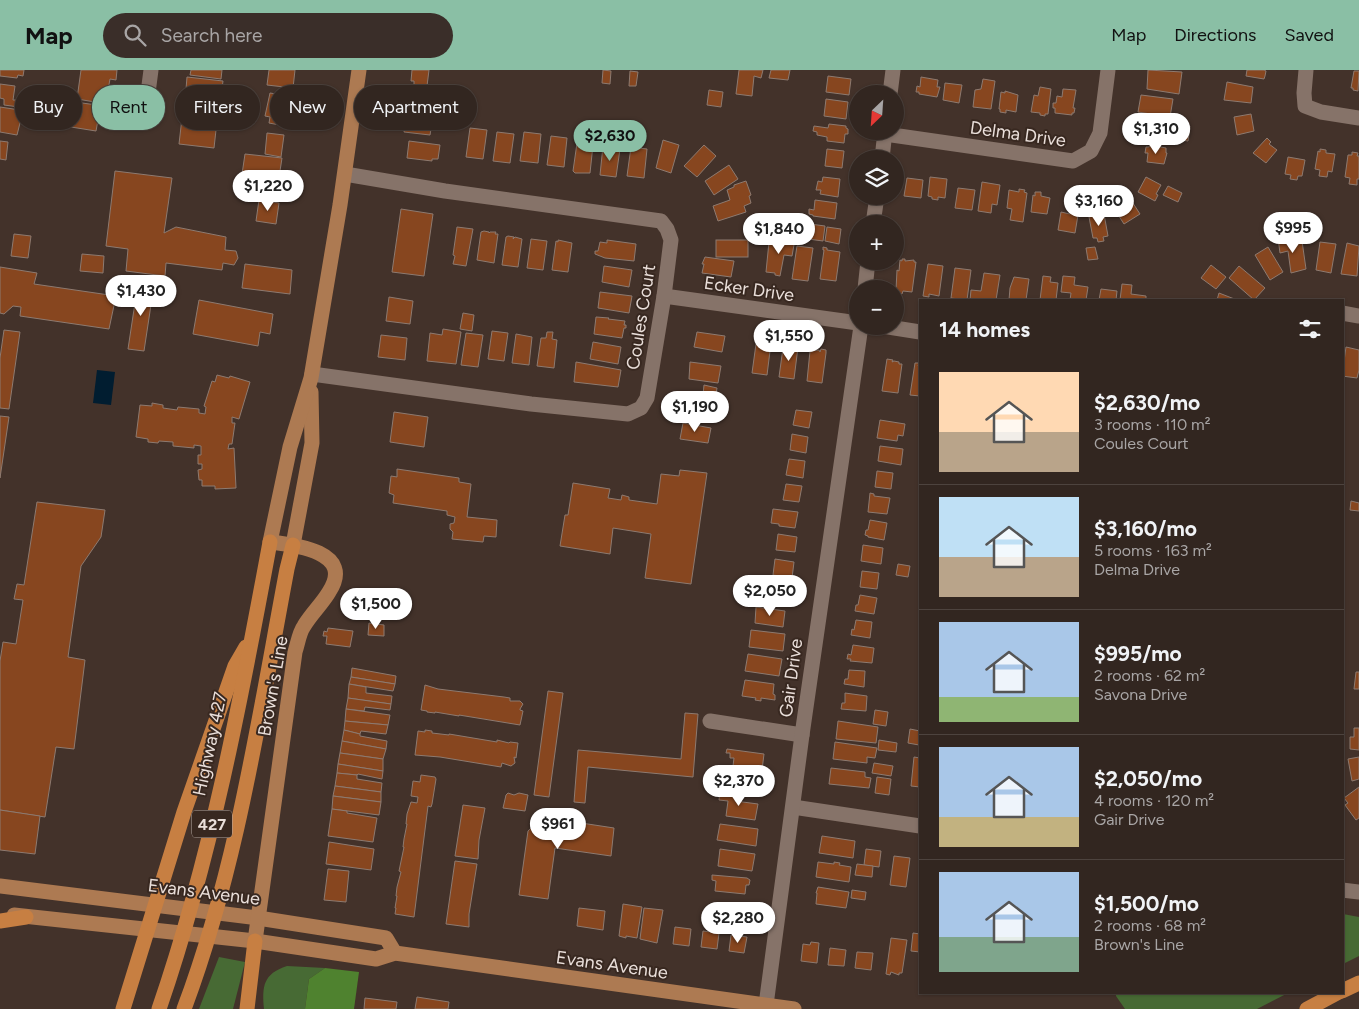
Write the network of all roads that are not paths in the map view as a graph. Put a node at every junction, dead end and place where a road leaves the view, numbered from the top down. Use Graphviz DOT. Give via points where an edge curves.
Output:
graph roads {
  1 [pos="151,70"];
  2 [pos="359,70"];
  3 [pos="893,70"];
  4 [pos="1108,70"];
  5 [pos="1306,70"];
  6 [pos="149,85"];
  7 [pos="891,85"];
  8 [pos="1359,118"];
  9 [pos="904,136"];
  10 [pos="344,174"];
  11 [pos="664,296"];
  12 [pos="1344,313"];
  13 [pos="1359,316"];
  14 [pos="849,322"];
  15 [pos="904,329"];
  16 [pos="919,332"];
  17 [pos="859,335"];
  18 [pos="312,376"];
  19 [pos="270,542"];
  20 [pos="293,545"];
  21 [pos="253,635"];
  22 [pos="710,721"];
  23 [pos="802,735"];
  24 [pos="793,808"];
  25 [pos="919,826"];
  26 [pos="0,886"];
  27 [pos="1344,890"];
  28 [pos="1359,892"];
  29 [pos="0,913"];
  30 [pos="26,917"];
  31 [pos="258,918"];
  32 [pos="0,922"];
  33 [pos="255,941"];
  34 [pos="395,953"];
  35 [pos="136,969"];
  36 [pos="1359,983"];
  37 [pos="1344,990"];
  38 [pos="1337,994"];
  39 [pos="766,1005"];
  40 [pos="114,1009"];
  41 [pos="123,1009"];
  42 [pos="159,1009"];
  43 [pos="184,1009"];
  44 [pos="247,1009"];
  45 [pos="794,1009"];
  46 [pos="1306,1009"];
  1 -- 6 [label="street"];
  2 -- 10 [label="main road"];
  3 -- 7 [label="street"];
  4 -- 9 [label="street, Delma Drive" via="1100,133 1091,151 1072,161"];
  5 -- 8 [label="street" via="1305,106"];
  10 -- 11 [label="street, Coules Court" via="661,221 671,240"];
  10 -- 18 [label="main road"];
  11 -- 14 [label="street, Ecker Drive"];
  11 -- 18 [label="street, Coules Court" via="647,398 640,408 628,414"];
  12 -- 13 [label="street"];
  15 -- 16 [label="street"];
  17 -- 23 [label="street, Gair Drive"];
  18 -- 19 [label="main road" via="290,447"];
  18 -- 20 [label="main road" via="312,443"];
  19 -- 20 [label="main road"];
  19 -- 21 [label="highway, Highway 427"];
  20 -- 31 [label="main road, Brown's Line" via="330,559 335,576 330,592 302,628 295,652"];
  20 -- 43 [label="highway, 427" via="238,822 219,898"];
  21 -- 35 [label="highway" via="235,666 184,812"];
  21 -- 42 [label="highway, Highway 427 / 427" via="215,814"];
  22 -- 23 [label="street"];
  23 -- 24 [label="street, Gair Drive"];
  24 -- 25 [label="street"];
  24 -- 39 [label="street, Gair Drive"];
  26 -- 31 [label="main road, Evans Avenue"];
  27 -- 28 [label="street"];
  29 -- 30 [label="main road, Evans Avenue"];
  30 -- 32 [label="highway"];
  30 -- 33 [label="main road, Evans Avenue"];
  31 -- 33 [label="main road"];
  31 -- 34 [label="main road, Evans Avenue" via="386,938"];
  33 -- 34 [label="main road, Evans Avenue" via="376,959"];
  33 -- 44 [label="highway"];
  34 -- 39 [label="main road, Evans Avenue"];
  35 -- 40 [label="highway"];
  35 -- 41 [label="highway"];
  36 -- 37 [label="highway"];
  38 -- 46 [label="highway"];
  39 -- 45 [label="main road, Evans Avenue"];
}
